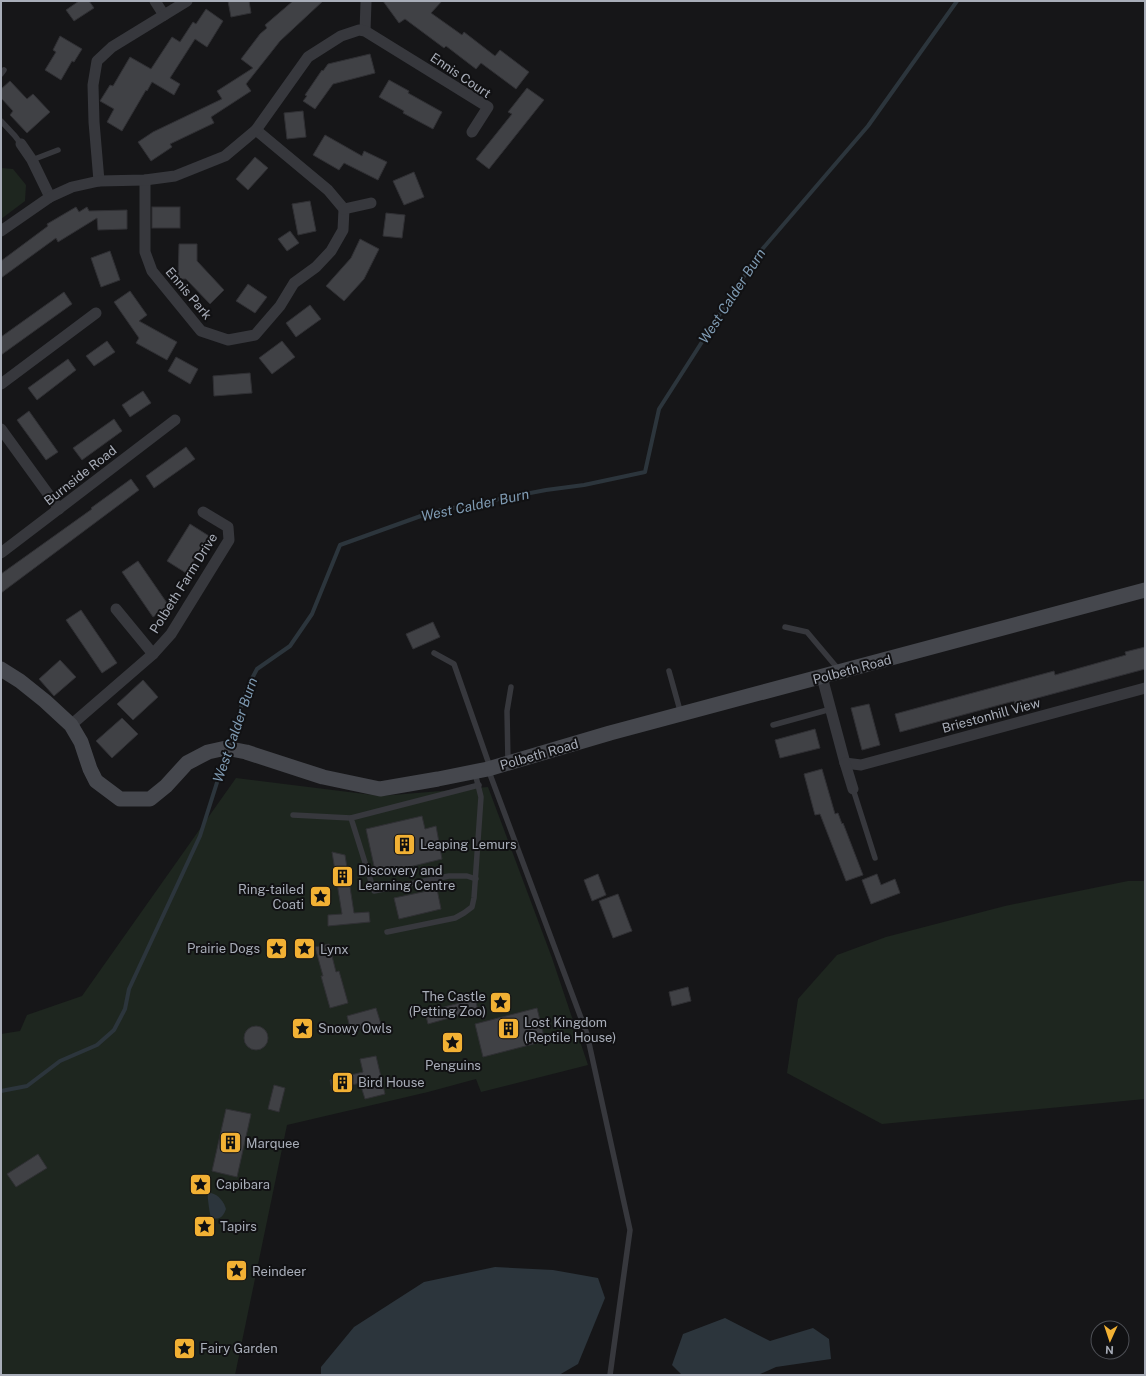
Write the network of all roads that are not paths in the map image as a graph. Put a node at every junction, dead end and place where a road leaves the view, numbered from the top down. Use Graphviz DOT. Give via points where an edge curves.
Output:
graph roads {
  1 [pos="155,1"];
  2 [pos="187,1"];
  3 [pos="366,2"];
  4 [pos="164,15"];
  5 [pos="365,31"];
  6 [pos="1,121"];
  7 [pos="256,130"];
  8 [pos="472,132"];
  9 [pos="21,144"];
  10 [pos="58,150"];
  11 [pos="32,160"];
  12 [pos="145,180"];
  13 [pos="99,181"];
  14 [pos="50,197"];
  15 [pos="371,203"];
  16 [pos="344,209"];
  17 [pos="1,231"];
  18 [pos="96,313"];
  19 [pos="1,384"];
  20 [pos="175,420"];
  21 [pos="1,429"];
  22 [pos="59,509"];
  23 [pos="203,512"];
  24 [pos="1,553"];
  25 [pos="1145,590"];
  26 [pos="116,610"];
  27 [pos="785,627"];
  28 [pos="434,653"];
  29 [pos="153,654"];
  30 [pos="1,669"];
  31 [pos="669,671"];
  32 [pos="840,672"];
  33 [pos="822,677"];
  34 [pos="511,687"];
  35 [pos="1145,688"];
  36 [pos="830,709"];
  37 [pos="681,714"];
  38 [pos="71,725"];
  39 [pos="773,725"];
  40 [pos="508,763"];
  41 [pos="845,763"];
  42 [pos="483,774"];
  43 [pos="853,789"];
  44 [pos="293,815"];
  45 [pos="351,818"];
  46 [pos="875,858"];
  47 [pos="476,879"];
  48 [pos="387,932"];
  49 [pos="610,1375"];
  1 -- 4 [label="street"];
  2 -- 4 [label="street"];
  3 -- 5 [label="street"];
  4 -- 13 [label="street" via="112,47 97,60 93,84"];
  5 -- 7 [label="street" via="359,30 341,36 308,57"];
  5 -- 8 [label="street, Ennis Court" via="488,107"];
  6 -- 9 [label="lane"];
  7 -- 12 [label="street" via="225,156 175,176"];
  7 -- 16 [label="street" via="328,190"];
  9 -- 11 [label="street"];
  10 -- 11 [label="lane"];
  11 -- 14 [label="street"];
  12 -- 13 [label="street"];
  12 -- 16 [label="street, Ennis Park" via="145,252 152,271 201,331 228,340 256,335 280,306 294,283 316,267 331,251 343,230"];
  13 -- 14 [label="street" via="72,187"];
  14 -- 17 [label="street"];
  15 -- 16 [label="street"];
  18 -- 19 [label="street"];
  20 -- 22 [label="street, Burnside Road"];
  21 -- 22 [label="street"];
  22 -- 24 [label="street, Burnside Road"];
  23 -- 29 [label="street, Polbeth Farm Drive" via="228,527 229,540 171,634"];
  25 -- 32 [label="street, Polbeth Road"];
  26 -- 29 [label="street, Polbeth Farm Drive"];
  27 -- 32 [label="lane" via="807,632"];
  28 -- 42 [label="lane" via="454,664"];
  29 -- 38 [label="street, Polbeth Farm Drive"];
  30 -- 38 [label="street, Polbeth Road" via="20,681"];
  31 -- 37 [label="lane"];
  32 -- 33 [label="street, Polbeth Road"];
  33 -- 36 [label="street"];
  33 -- 37 [label="street, Polbeth Road"];
  34 -- 40 [label="lane" via="506,711"];
  35 -- 41 [label="street, Briestonhill View" via="861,765"];
  36 -- 39 [label="lane"];
  36 -- 41 [label="street"];
  37 -- 40 [label="street, Polbeth Road"];
  38 -- 42 [label="street, Polbeth Road" via="81,742 96,781 120,799 150,799 187,763 208,752 226,748 323,777 380,789"];
  40 -- 42 [label="street, Polbeth Road"];
  41 -- 43 [label="street"];
  42 -- 45 [label="lane"];
  42 -- 47 [label="lane"];
  42 -- 49 [label="lane" via="587,1034 630,1230"];
  43 -- 46 [label="lane"];
  44 -- 45 [label="lane"];
  45 -- 47 [label="lane" via="374,891 449,876"];
  47 -- 48 [label="lane" via="472,907 464,913 455,918"];
}
